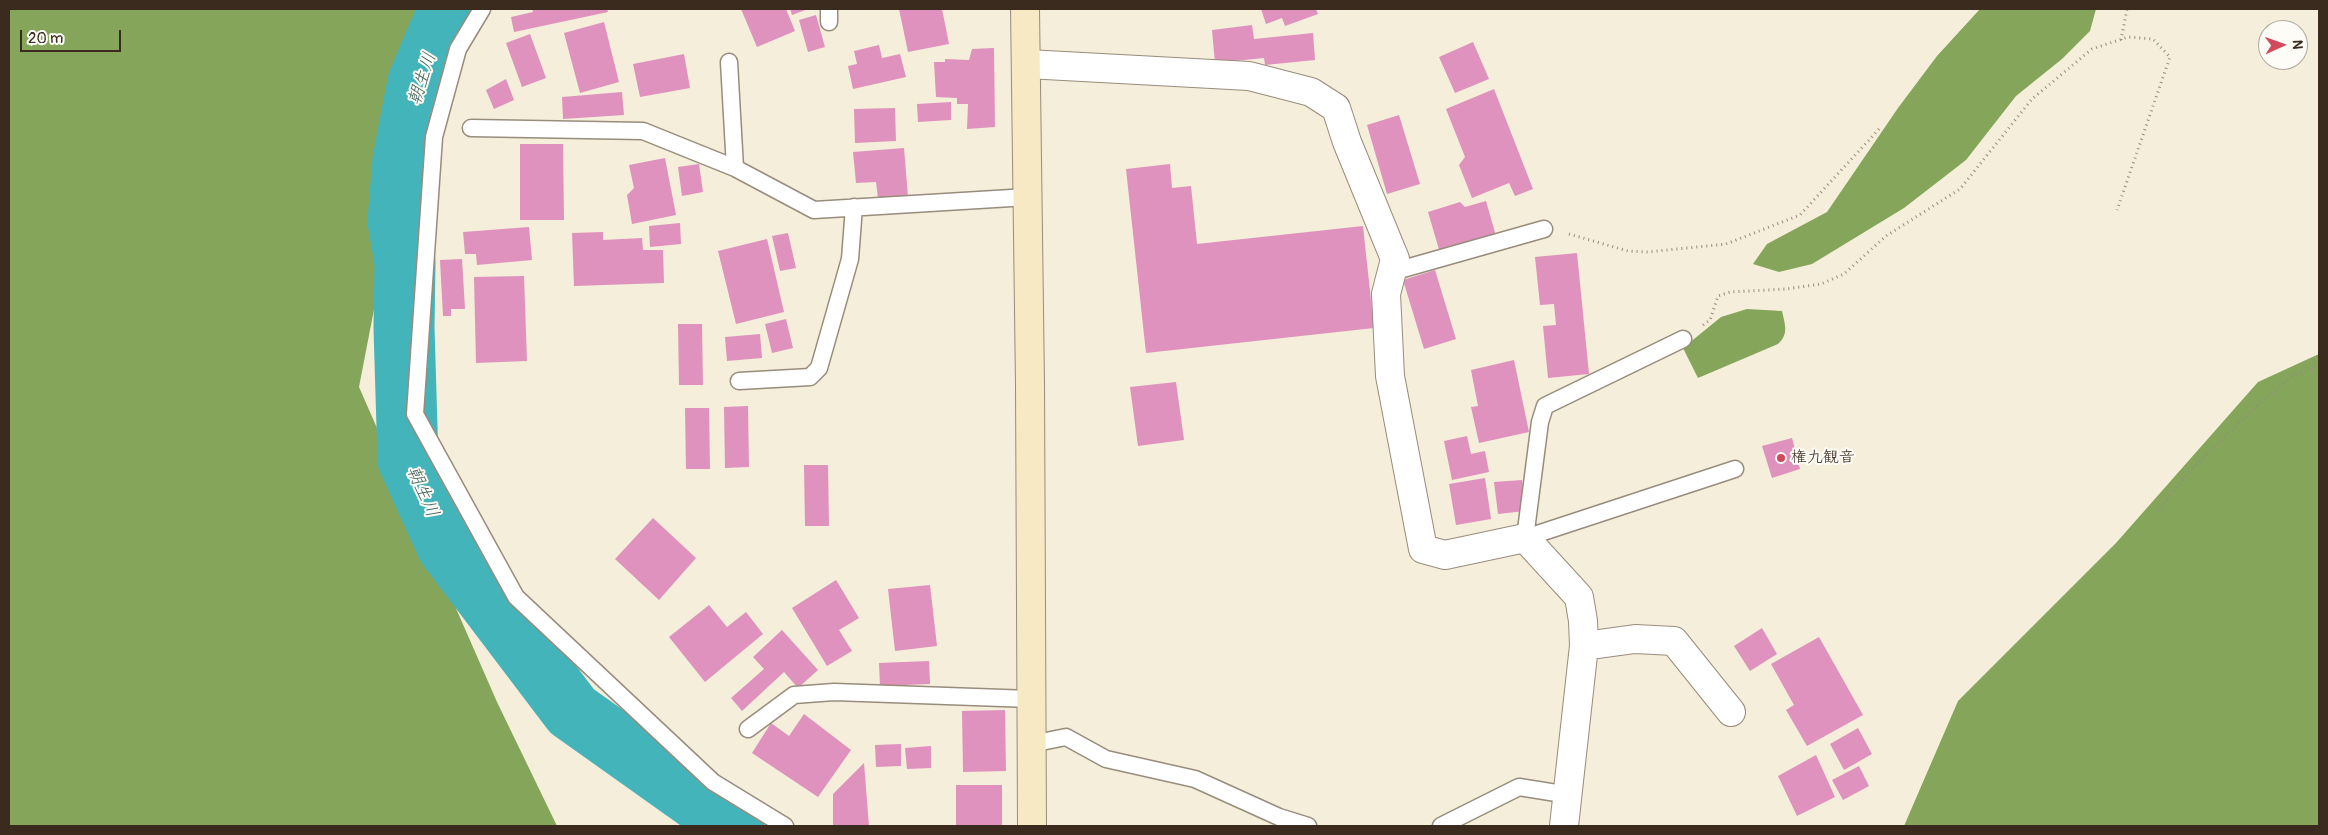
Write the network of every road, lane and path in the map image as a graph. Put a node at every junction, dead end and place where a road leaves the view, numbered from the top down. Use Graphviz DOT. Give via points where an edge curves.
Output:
graph roads {
  1 [pos="482,9"];
  2 [pos="1025,9"];
  3 [pos="2127,9"];
  4 [pos="2121,40"];
  5 [pos="729,62"];
  6 [pos="1027,64"];
  7 [pos="471,128"];
  8 [pos="1880,128"];
  9 [pos="735,168"];
  10 [pos="1028,197"];
  11 [pos="854,207"];
  12 [pos="2117,210"];
  13 [pos="1544,229"];
  14 [pos="1392,272"];
  15 [pos="1683,339"];
  16 [pos="2319,366"];
  17 [pos="739,381"];
  18 [pos="1735,469"];
  19 [pos="2157,512"];
  20 [pos="1524,538"];
  21 [pos="1584,646"];
  22 [pos="1031,699"];
  23 [pos="1731,712"];
  24 [pos="748,729"];
  25 [pos="1031,744"];
  26 [pos="1569,795"];
  27 [pos="785,826"];
  28 [pos="1032,826"];
  29 [pos="1308,826"];
  30 [pos="1441,826"];
  31 [pos="1564,826"];
  1 -- 27 [label="lane" via="458,50 434,137 415,414 516,597 713,782"];
  2 -- 6 [label="street"];
  3 -- 4 [label="path"];
  4 -- 12 [label="path" via="2128,37 2153,39 2170,57"];
  4 -- 15 [label="path" via="2092,49 2032,99 1960,189 1886,236 1844,274 1821,284 1730,292 1718,296 1710,320"];
  5 -- 9 [label="lane"];
  6 -- 10 [label="street"];
  6 -- 14 [label="street" via="1248,76 1311,92 1336,108 1395,259"];
  7 -- 9 [label="lane" via="642,131"];
  8 -- 13 [label="path" via="1800,215 1726,244 1628,251"];
  9 -- 11 [label="lane" via="814,210"];
  10 -- 11 [label="lane"];
  10 -- 22 [label="street"];
  11 -- 17 [label="lane" via="850,259 819,368 810,377"];
  13 -- 14 [label="lane"];
  14 -- 20 [label="street" via="1386,294 1390,376 1423,549 1445,555"];
  15 -- 20 [label="lane" via="1545,406"];
  16 -- 19 [label="path" via="2293,376 2266,396 2191,470"];
  18 -- 20 [label="lane"];
  20 -- 21 [label="street" via="1579,597"];
  21 -- 23 [label="street" via="1636,639 1674,641"];
  21 -- 26 [label="street"];
  22 -- 24 [label="lane" via="834,692 794,695"];
  22 -- 25 [label="street"];
  25 -- 28 [label="street"];
  25 -- 29 [label="lane" via="1066,737 1106,760 1194,779 1279,817"];
  26 -- 30 [label="lane" via="1519,786"];
  26 -- 31 [label="street"];
}
